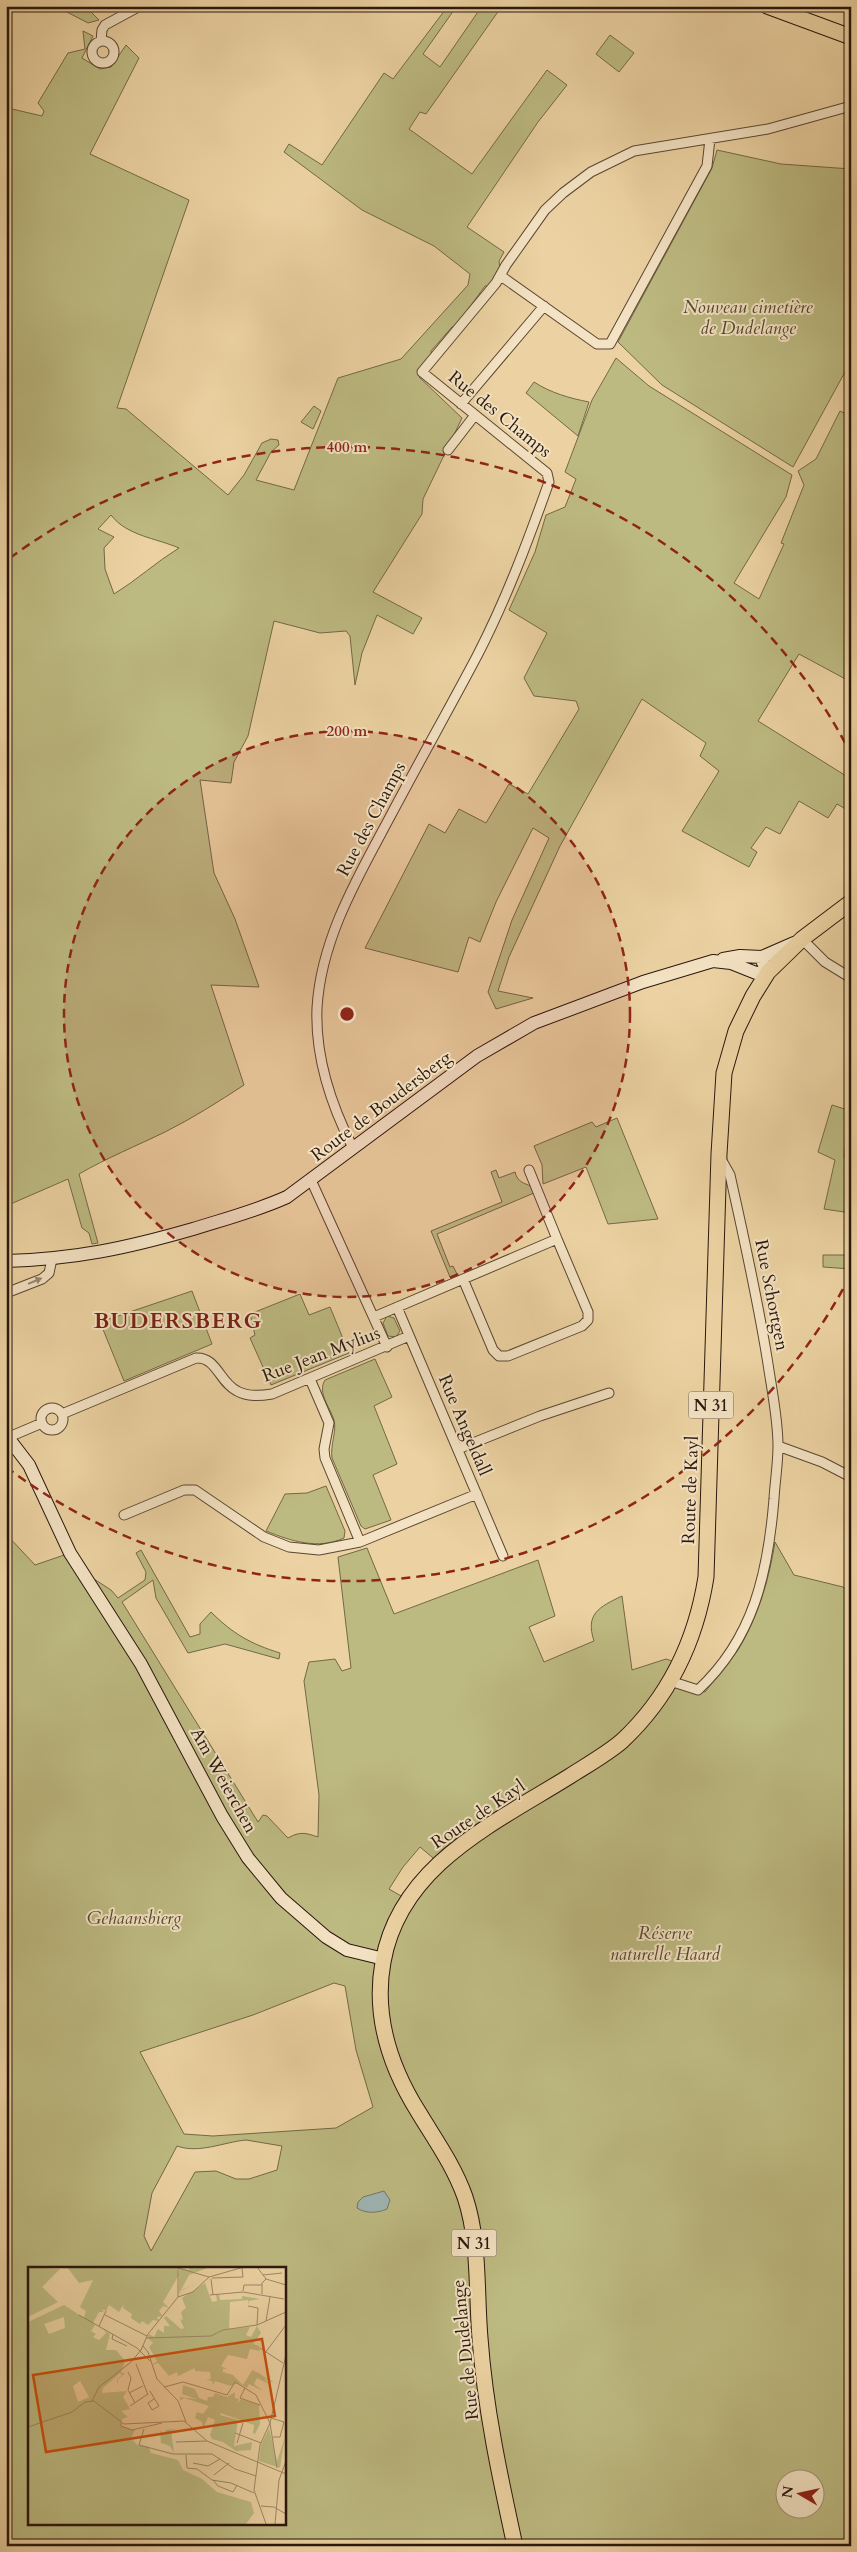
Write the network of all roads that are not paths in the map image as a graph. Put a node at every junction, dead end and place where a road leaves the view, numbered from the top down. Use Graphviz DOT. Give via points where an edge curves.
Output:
graph roads {
  1 [pos="140,6"];
  2 [pos="767,6"];
  3 [pos="851,37"];
  4 [pos="101,41"];
  5 [pos="851,106"];
  6 [pos="710,139"];
  7 [pos="501,276"];
  8 [pos="544,306"];
  9 [pos="461,404"];
  10 [pos="475,415"];
  11 [pos="448,450"];
  12 [pos="851,902"];
  13 [pos="802,939"];
  14 [pos="760,957"];
  15 [pos="713,960"];
  16 [pos="768,972"];
  17 [pos="851,978"];
  18 [pos="354,1148"];
  19 [pos="718,1154"];
  20 [pos="529,1170"];
  21 [pos="311,1180"];
  22 [pos="557,1239"];
  23 [pos="52,1259"];
  24 [pos="6,1261"];
  25 [pos="463,1279"];
  26 [pos="6,1293"];
  27 [pos="397,1307"];
  28 [pos="374,1317"];
  29 [pos="409,1336"];
  30 [pos="387,1347"];
  31 [pos="310,1379"];
  32 [pos="609,1392"];
  33 [pos="62,1414"];
  34 [pos="42,1423"];
  35 [pos="7,1436"];
  36 [pos="778,1446"];
  37 [pos="458,1450"];
  38 [pos="851,1478"];
  39 [pos="478,1494"];
  40 [pos="124,1515"];
  41 [pos="360,1542"];
  42 [pos="503,1556"];
  43 [pos="670,1681"];
  44 [pos="384,1959"];
  45 [pos="515,2546"];
  1 -- 4 [label="street" via="106,25"];
  2 -- 3 [label="main road"];
  5 -- 6 [label="street" via="768,129"];
  6 -- 7 [label="street" via="634,151 600,166 545,210"];
  6 -- 8 [label="street" via="707,166 610,344 597,344"];
  7 -- 8 [label="street"];
  7 -- 9 [label="street, Rue des Champs" via="422,372"];
  8 -- 9 [label="street"];
  9 -- 10 [label="street, Rue des Champs"];
  10 -- 11 [label="street"];
  10 -- 18 [label="street, Rue des Champs" via="547,473 549,482 498,614 364,866 333,934 319,993 319,1047 338,1120"];
  12 -- 13 [label="main road, Route de Kayl / N 31"];
  13 -- 14 [label="main road"];
  13 -- 16 [label="main road, Route de Kayl / N 31"];
  13 -- 17 [label="street" via="826,962"];
  14 -- 15 [label="main road, Route de Boudersberg"];
  14 -- 16 [label="main road"];
  15 -- 16 [label="main road" via="756,973"];
  15 -- 18 [label="main road, Route de Boudersberg" via="642,982 534,1023 477,1056"];
  16 -- 19 [label="main road, Route de Kayl / N 31" via="752,996 728,1057 721,1096"];
  18 -- 21 [label="main road, Route de Boudersberg"];
  19 -- 36 [label="street, Rue Schortgen" via="730,1175 757,1293 776,1413"];
  19 -- 43 [label="main road, Route de Kayl / N 31" via="706,1577 686,1652"];
  20 -- 22 [label="street"];
  21 -- 23 [label="main road, Route de Boudersberg" via="287,1197 256,1211 110,1251"];
  21 -- 28 [label="street"];
  22 -- 25 [label="street"];
  22 -- 25 [label="street" via="588,1312 588,1320 582,1326 508,1356 499,1356 493,1350"];
  23 -- 24 [label="main road, Route de Boudersberg"];
  26 -- 23 [label="street, one-way" via="42,1279 49,1273"];
  25 -- 27 [label="street"];
  27 -- 28 [label="street"];
  27 -- 29 [label="street, Rue Angeldall"];
  28 -- 30 [label="street"];
  29 -- 30 [label="street, Rue Jean Mylius"];
  29 -- 37 [label="street, Rue Angeldall"];
  30 -- 31 [label="street, Rue Jean Mylius"];
  31 -- 33 [label="street, Rue Jean Mylius" via="272,1394 253,1396 236,1391 222,1380 206,1357 196,1358"];
  31 -- 41 [label="street" via="329,1423 325,1458"];
  32 -- 37 [label="street"];
  33 -- 34 [label="street, Rue Jean Mylius" via="53,1408 48,1410"];
  33 -- 34 [label="street, Rue Jean Mylius" via="59,1428 49,1430"];
  34 -- 35 [label="street, Rue Jean Mylius"];
  35 -- 44 [label="main road, Am Weierchen" via="28,1466 80,1570 142,1664 222,1816 248,1858 281,1898 326,1937 347,1950"];
  36 -- 38 [label="street" via="822,1462"];
  36 -- 43 [label="street, Rue Schortgen" via="765,1570 747,1626 734,1648 698,1690"];
  37 -- 39 [label="street, Rue Angeldall"];
  39 -- 41 [label="street"];
  39 -- 42 [label="street, Rue Angeldall"];
  40 -- 41 [label="street" via="184,1490 196,1490 264,1537 289,1547 319,1550"];
  43 -- 44 [label="main road, Route de Kayl / N 31" via="621,1742 466,1841 438,1863 401,1913"];
  44 -- 45 [label="main road, Rue de Dudelange / N 31" via="381,2015 391,2060 404,2088 452,2167 471,2222 485,2392"];
}
